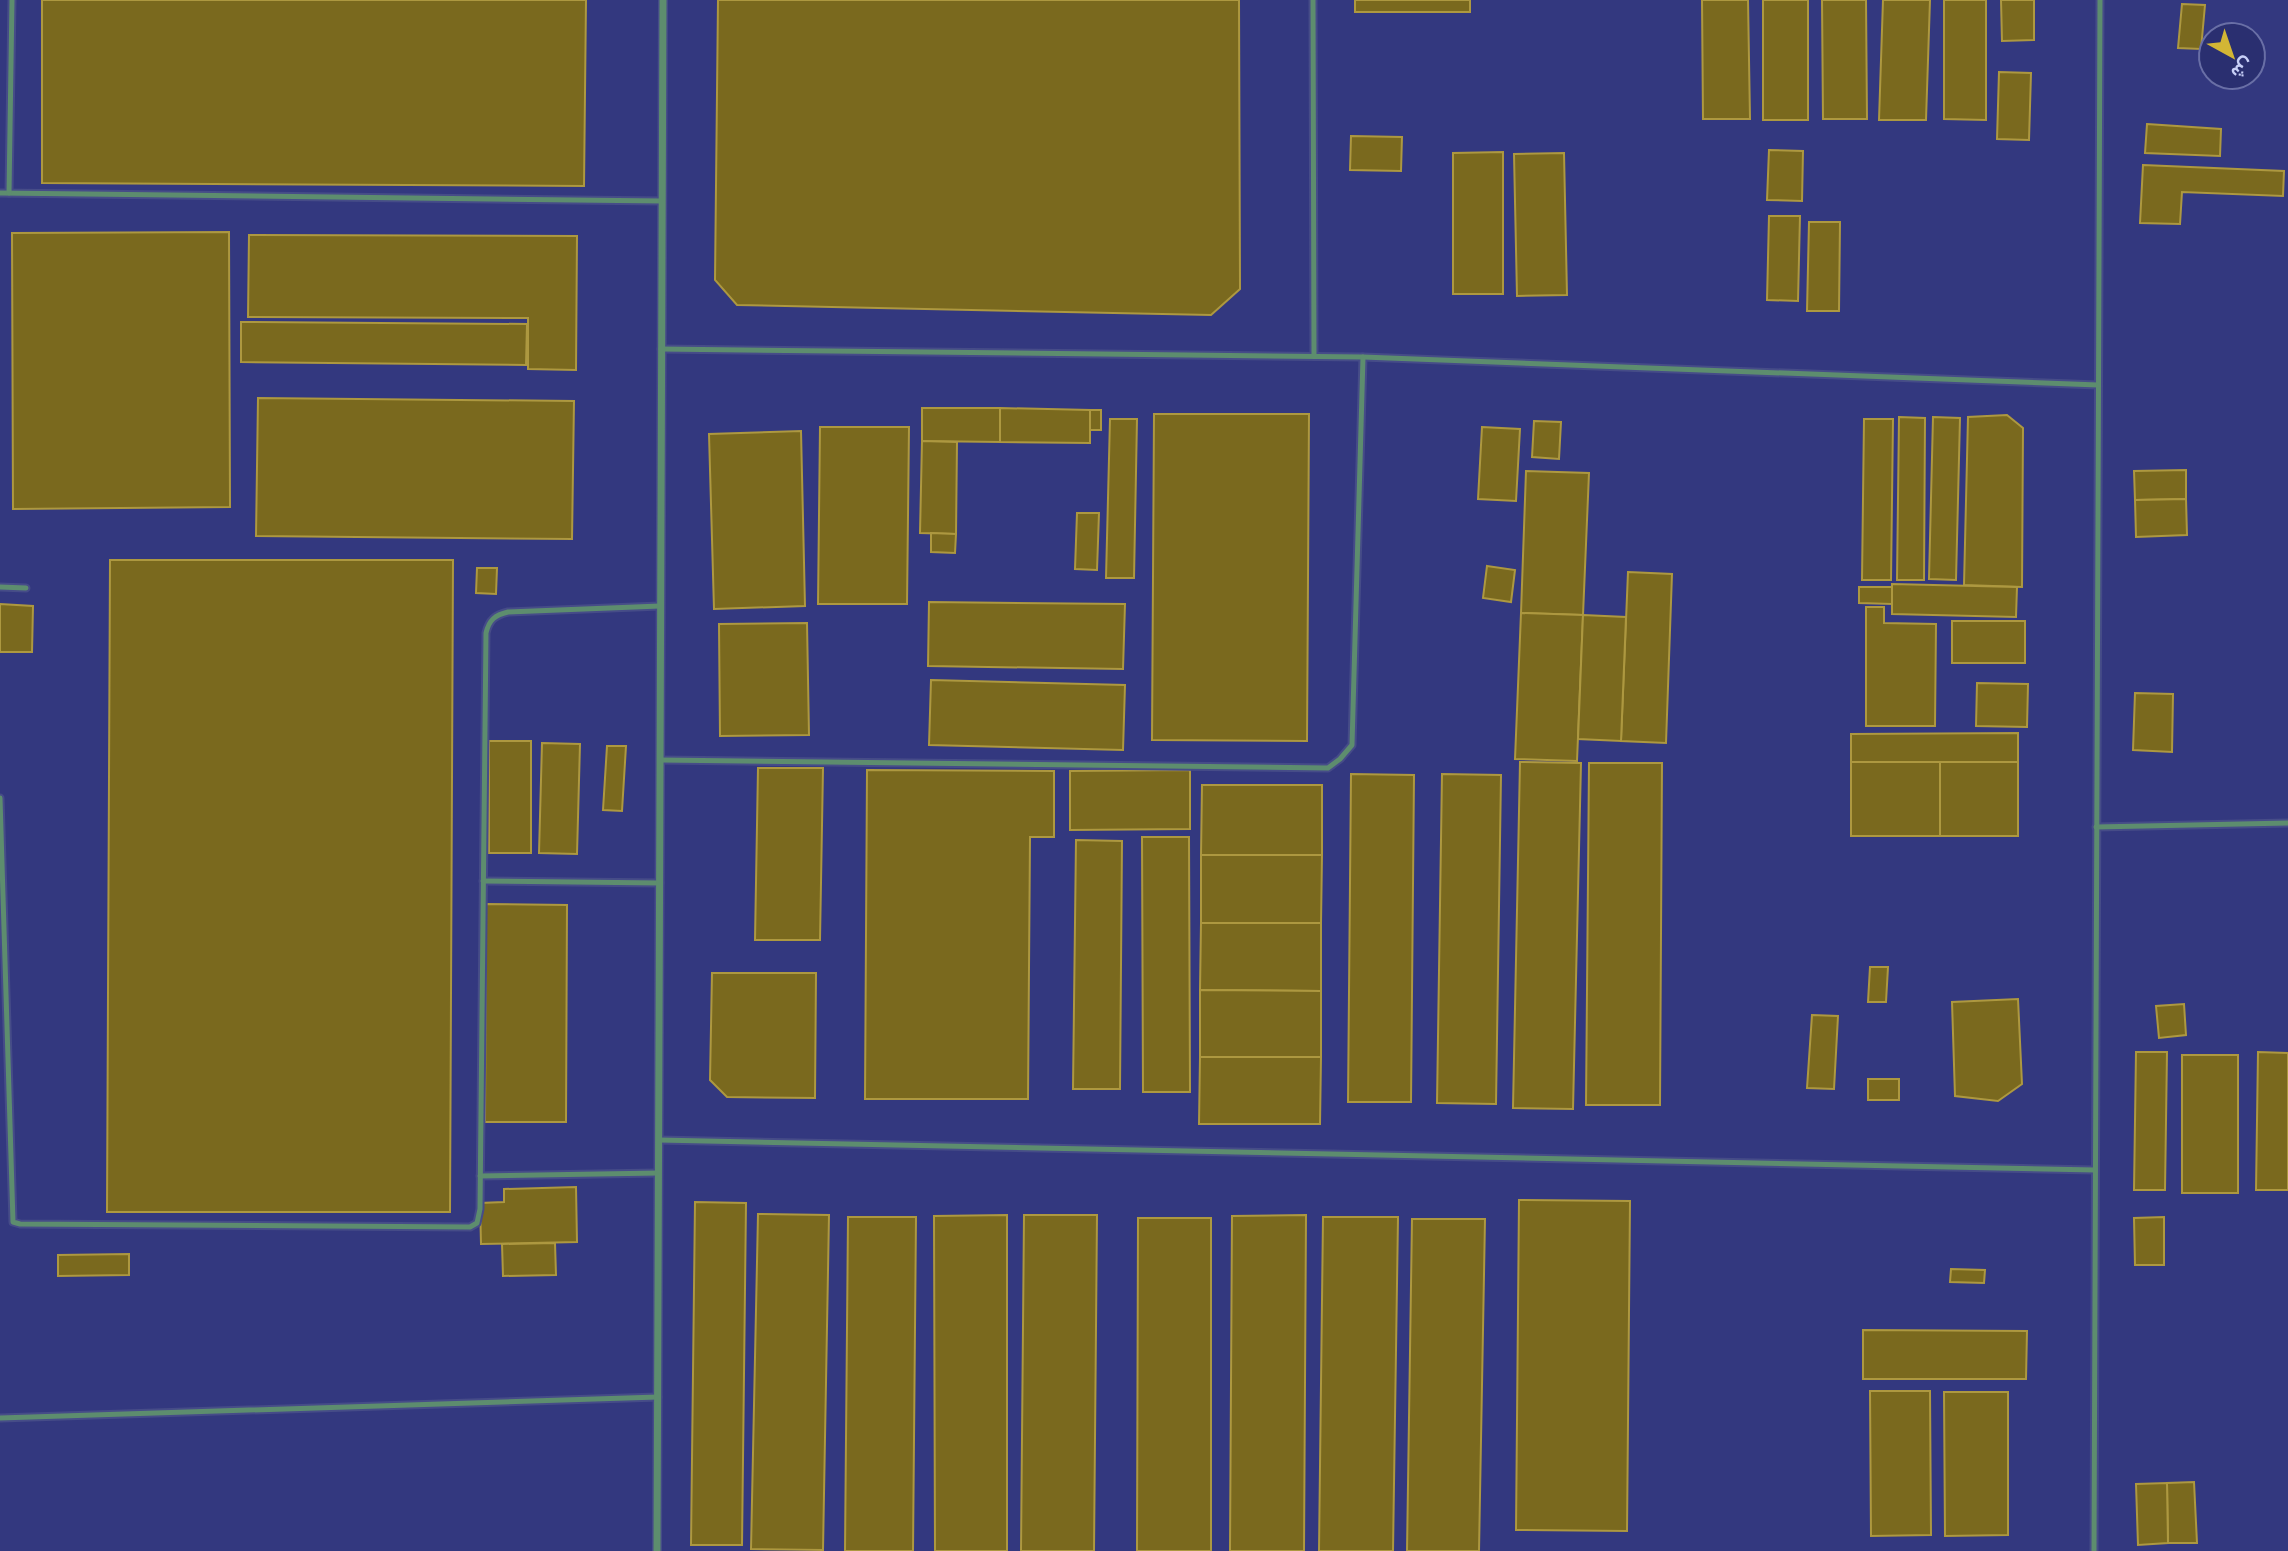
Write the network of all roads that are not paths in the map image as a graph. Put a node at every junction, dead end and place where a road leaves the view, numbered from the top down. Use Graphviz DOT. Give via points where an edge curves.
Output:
graph roads {
  1 [pos="12,0"];
  2 [pos="663,0"];
  3 [pos="1312,0"];
  4 [pos="2100,0"];
  5 [pos="0,193"];
  6 [pos="9,193"];
  7 [pos="662,201"];
  8 [pos="662,349"];
  9 [pos="1314,356"];
  10 [pos="1363,357"];
  11 [pos="2098,385"];
  12 [pos="0,587"];
  13 [pos="26,588"];
  14 [pos="660,606"];
  15 [pos="660,760"];
  16 [pos="0,798"];
  17 [pos="0,821"];
  18 [pos="2288,823"];
  19 [pos="2096,827"];
  20 [pos="483,881"];
  21 [pos="660,883"];
  22 [pos="659,1140"];
  23 [pos="2095,1170"];
  24 [pos="658,1174"];
  25 [pos="480,1176"];
  26 [pos="658,1397"];
  27 [pos="0,1418"];
  28 [pos="657,1551"];
  29 [pos="2094,1551"];
  1 -- 6 [label="lane"];
  2 -- 7 [label="street"];
  3 -- 9 [label="lane"];
  4 -- 11 [label="lane"];
  5 -- 6 [label="lane"];
  6 -- 7 [label="lane"];
  7 -- 8 [label="street"];
  8 -- 9 [label="lane"];
  8 -- 14 [label="street"];
  9 -- 10 [label="lane"];
  10 -- 11 [label="lane"];
  10 -- 15 [label="lane" via="1352,745 1328,768"];
  11 -- 19 [label="lane"];
  12 -- 13 [label="lane"];
  14 -- 15 [label="street"];
  14 -- 20 [label="lane" via="508,612 488,625"];
  15 -- 21 [label="street"];
  16 -- 17 [label="lane"];
  17 -- 25 [label="lane" via="13,1222 465,1228 477,1223"];
  18 -- 19 [label="lane"];
  19 -- 23 [label="lane"];
  20 -- 21 [label="lane"];
  20 -- 25 [label="lane"];
  21 -- 22 [label="street"];
  22 -- 23 [label="lane"];
  22 -- 24 [label="street"];
  23 -- 29 [label="lane"];
  24 -- 25 [label="lane"];
  24 -- 26 [label="street"];
  26 -- 27 [label="lane"];
  26 -- 28 [label="street"];
}
